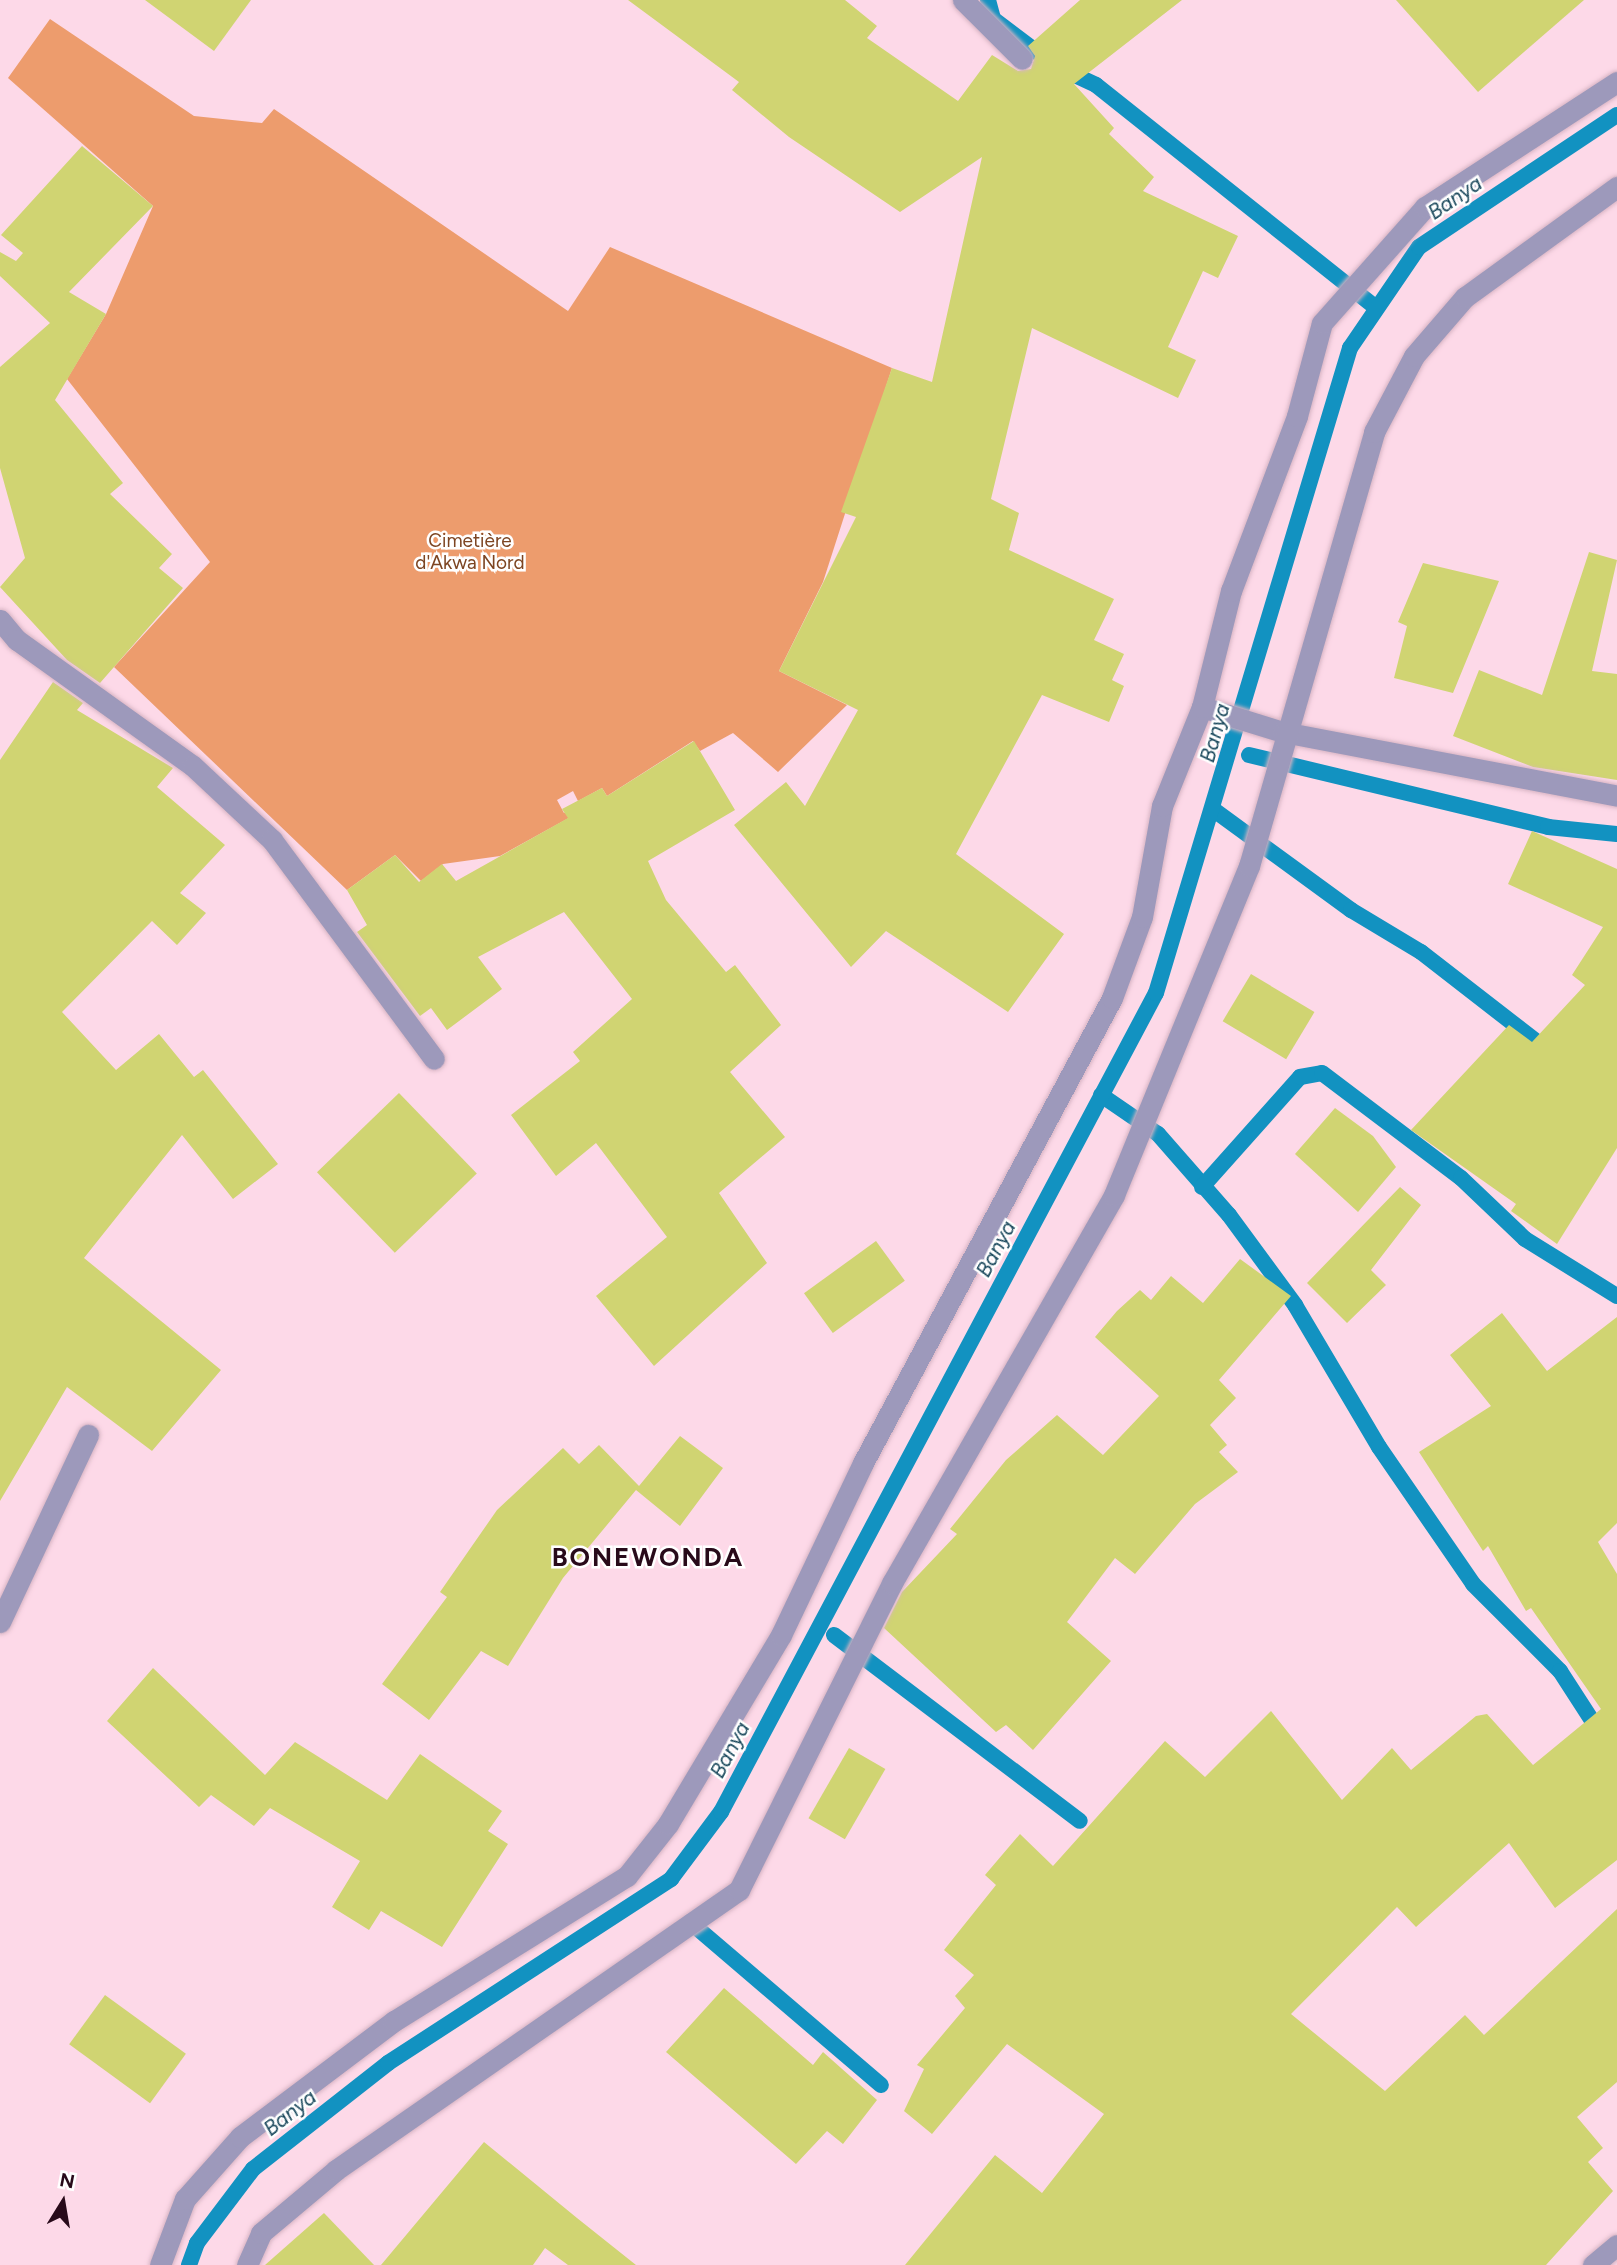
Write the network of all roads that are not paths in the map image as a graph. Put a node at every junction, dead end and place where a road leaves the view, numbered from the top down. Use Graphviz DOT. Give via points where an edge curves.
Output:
graph roads {
  1 [pos="963,0"];
  2 [pos="1022,59"];
  3 [pos="1617,82"];
  4 [pos="1617,187"];
  5 [pos="0,620"];
  6 [pos="1211,709"];
  7 [pos="1283,732"];
  8 [pos="1617,796"];
  9 [pos="434,1059"];
  10 [pos="88,1435"];
  11 [pos="0,1622"];
  12 [pos="1617,2245"];
  13 [pos="160,2265"];
  14 [pos="247,2265"];
  15 [pos="1593,2265"];
  1 -- 2 [label="street"];
  3 -- 6 [label="street" via="1425,207 1322,323 1297,416 1231,591"];
  4 -- 7 [label="street" via="1465,297 1414,356 1374,432"];
  5 -- 9 [label="street" via="17,640 193,766 272,840"];
  6 -- 7 [label="street"];
  6 -- 13 [label="street" via="1162,806 1142,917 1112,998 863,1463 781,1635 668,1824 627,1876 394,2021 240,2137 185,2199"];
  7 -- 8 [label="street"];
  7 -- 14 [label="street" via="1249,866 1114,1195 886,1594 739,1890 336,2170 261,2233"];
  10 -- 11 [label="street"];
  12 -- 15 [label="street"];
}
